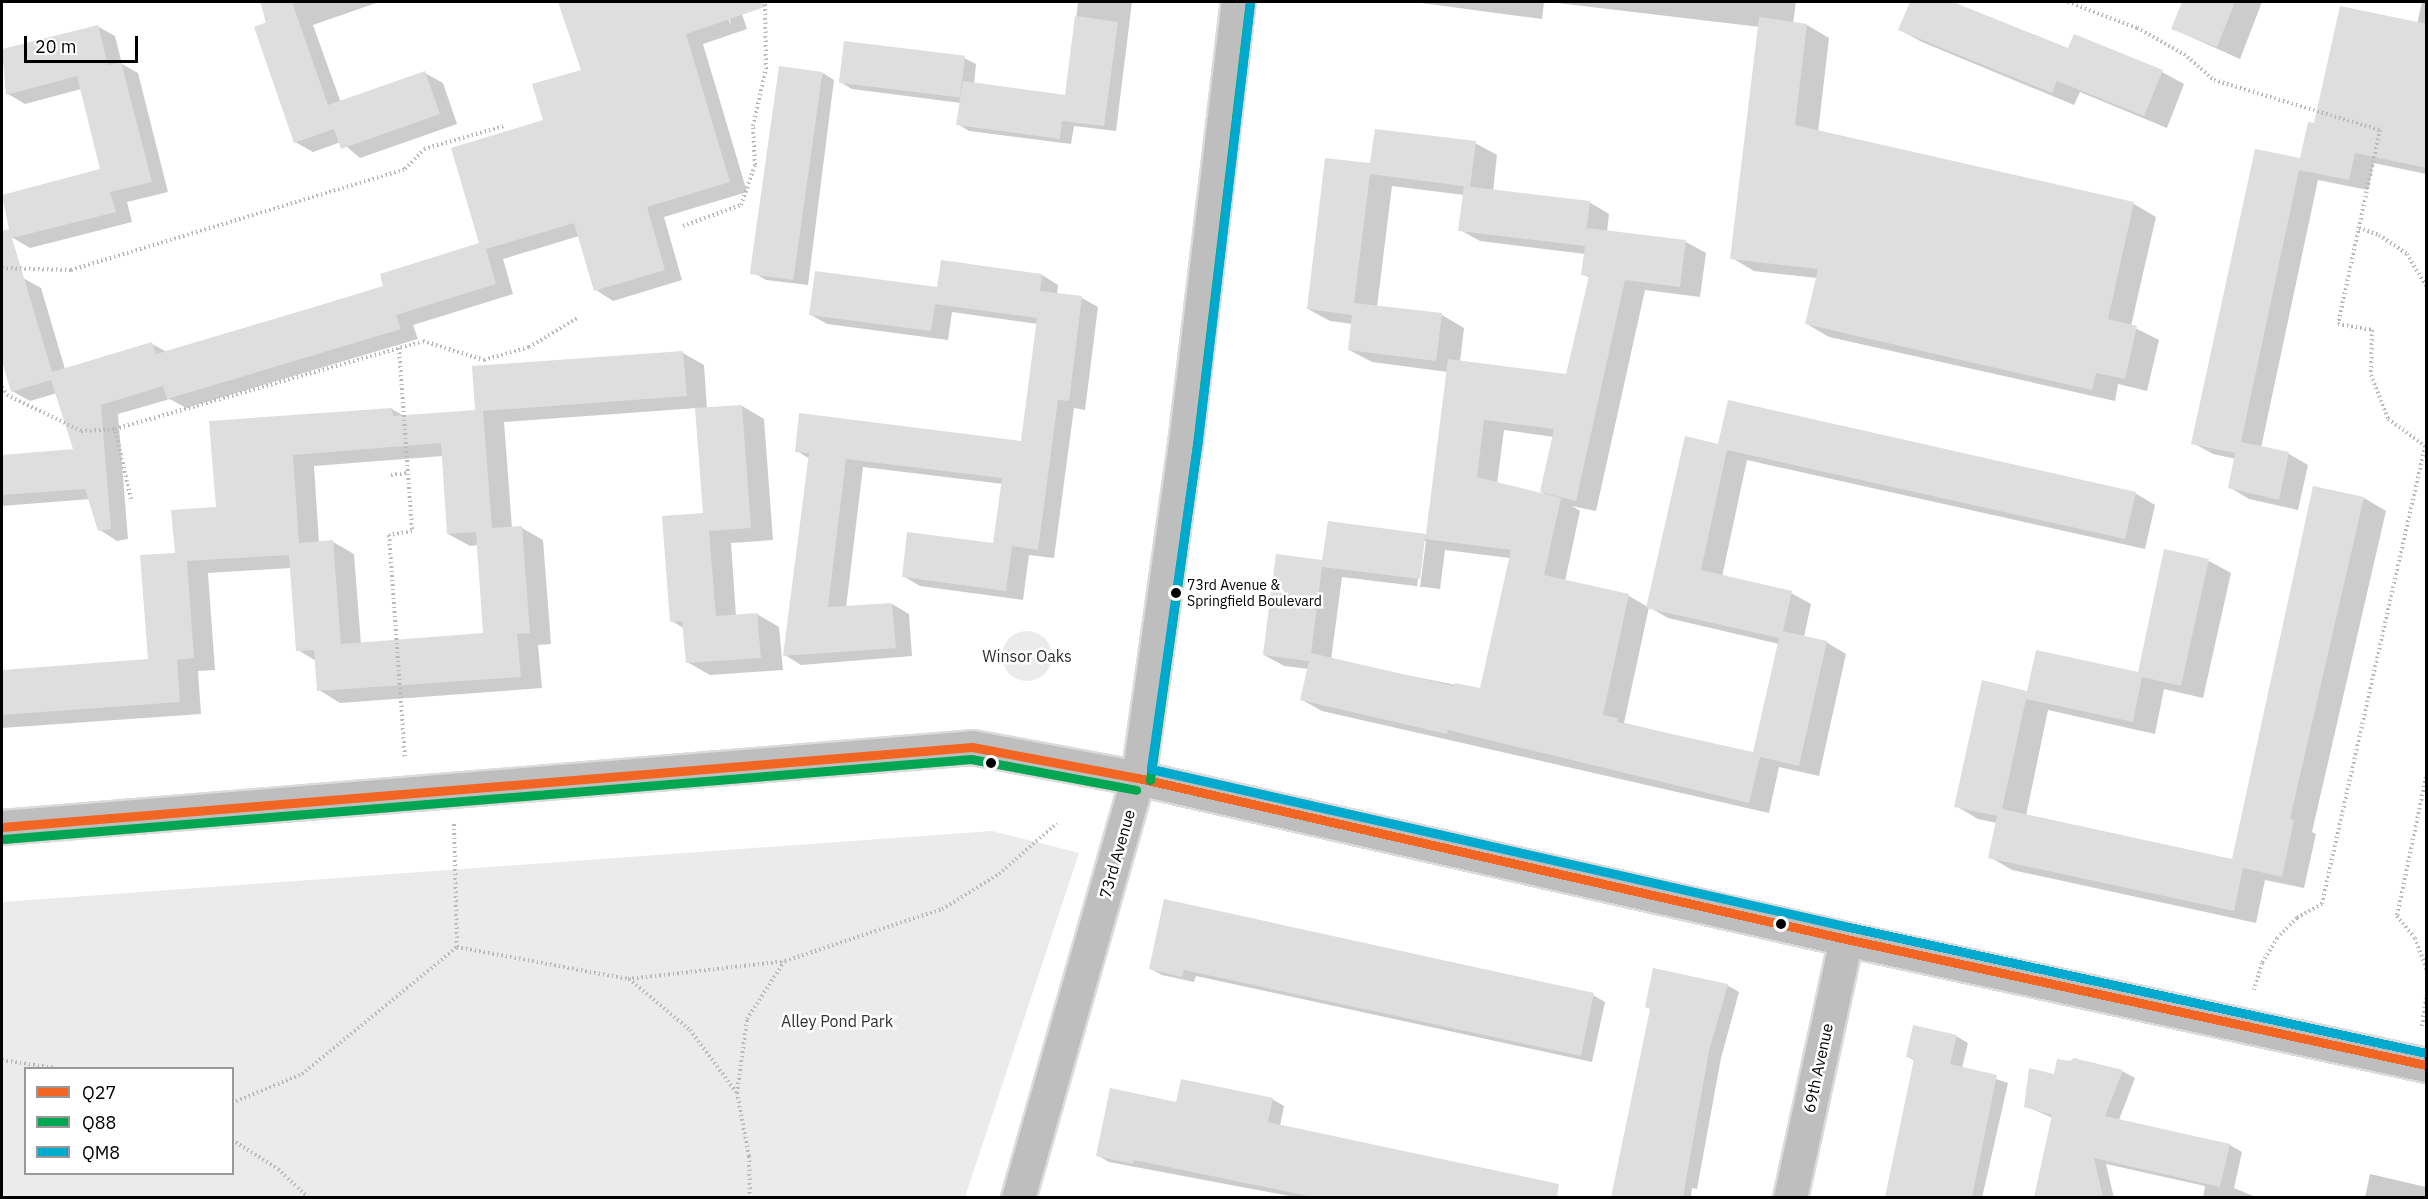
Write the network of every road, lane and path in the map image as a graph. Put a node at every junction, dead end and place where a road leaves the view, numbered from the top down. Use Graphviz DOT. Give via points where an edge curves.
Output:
graph roads {
  1 [pos="765,2"];
  2 [pos="1238,2"];
  3 [pos="2068,2"];
  4 [pos="504,126"];
  5 [pos="683,226"];
  6 [pos="2359,228"];
  7 [pos="2,268"];
  8 [pos="2427,285"];
  9 [pos="579,317"];
  10 [pos="399,348"];
  11 [pos="2,387"];
  12 [pos="116,429"];
  13 [pos="2426,445"];
  14 [pos="408,473"];
  15 [pos="391,475"];
  16 [pos="131,499"];
  17 [pos="2427,777"];
  18 [pos="1138,778"];
  19 [pos="453,790"];
  20 [pos="407,794"];
  21 [pos="1056,823"];
  22 [pos="2,827"];
  23 [pos="1846,939"];
  24 [pos="457,947"];
  25 [pos="785,961"];
  26 [pos="2427,969"];
  27 [pos="628,979"];
  28 [pos="2245,1026"];
  29 [pos="2,1060"];
  30 [pos="2427,1065"];
  31 [pos="48,1067"];
  32 [pos="737,1093"];
  33 [pos="234,1102"];
  34 [pos="234,1141"];
  35 [pos="309,1197"];
  36 [pos="750,1197"];
  37 [pos="1018,1197"];
  38 [pos="1790,1197"];
  1 -- 5 [label="path" via="766,69 753,126 755,165 741,205"];
  2 -- 18 [label="main road, 73rd Avenue" via="1185,444"];
  3 -- 6 [label="path" via="2156,38 2184,54 2214,80 2380,130"];
  4 -- 7 [label="path" via="424,148 405,169 72,270"];
  6 -- 8 [label="path" via="2379,235 2407,254"];
  6 -- 13 [label="path" via="2338,324 2372,330 2371,375 2388,419"];
  9 -- 10 [label="path" via="529,346 484,360 423,341"];
  10 -- 12 [label="path"];
  10 -- 14 [label="path"];
  11 -- 12 [label="path" via="7,395 81,431"];
  12 -- 16 [label="path"];
  13 -- 28 [label="path" via="2322,904 2297,918 2272,946 2262,963"];
  14 -- 15 [label="path"];
  14 -- 20 [label="path" via="412,531 388,535"];
  17 -- 26 [label="path" via="2397,916 2415,938"];
  18 -- 19 [label="main road" via="972,747"];
  18 -- 23 [label="main road"];
  18 -- 37 [label="main road, 73rd Avenue"];
  19 -- 20 [label="main road"];
  19 -- 24 [label="path"];
  20 -- 22 [label="main road"];
  21 -- 25 [label="path" via="999,874 942,909"];
  23 -- 28 [label="main road"];
  23 -- 38 [label="main road, 69th Avenue"];
  24 -- 27 [label="path"];
  24 -- 33 [label="path" via="302,1074"];
  25 -- 27 [label="path"];
  25 -- 32 [label="path" via="747,1019"];
  27 -- 32 [label="path" via="690,1030"];
  28 -- 30 [label="main road"];
  29 -- 31 [label="path"];
  32 -- 36 [label="path" via="749,1156"];
  34 -- 35 [label="path" via="278,1169"];
}
